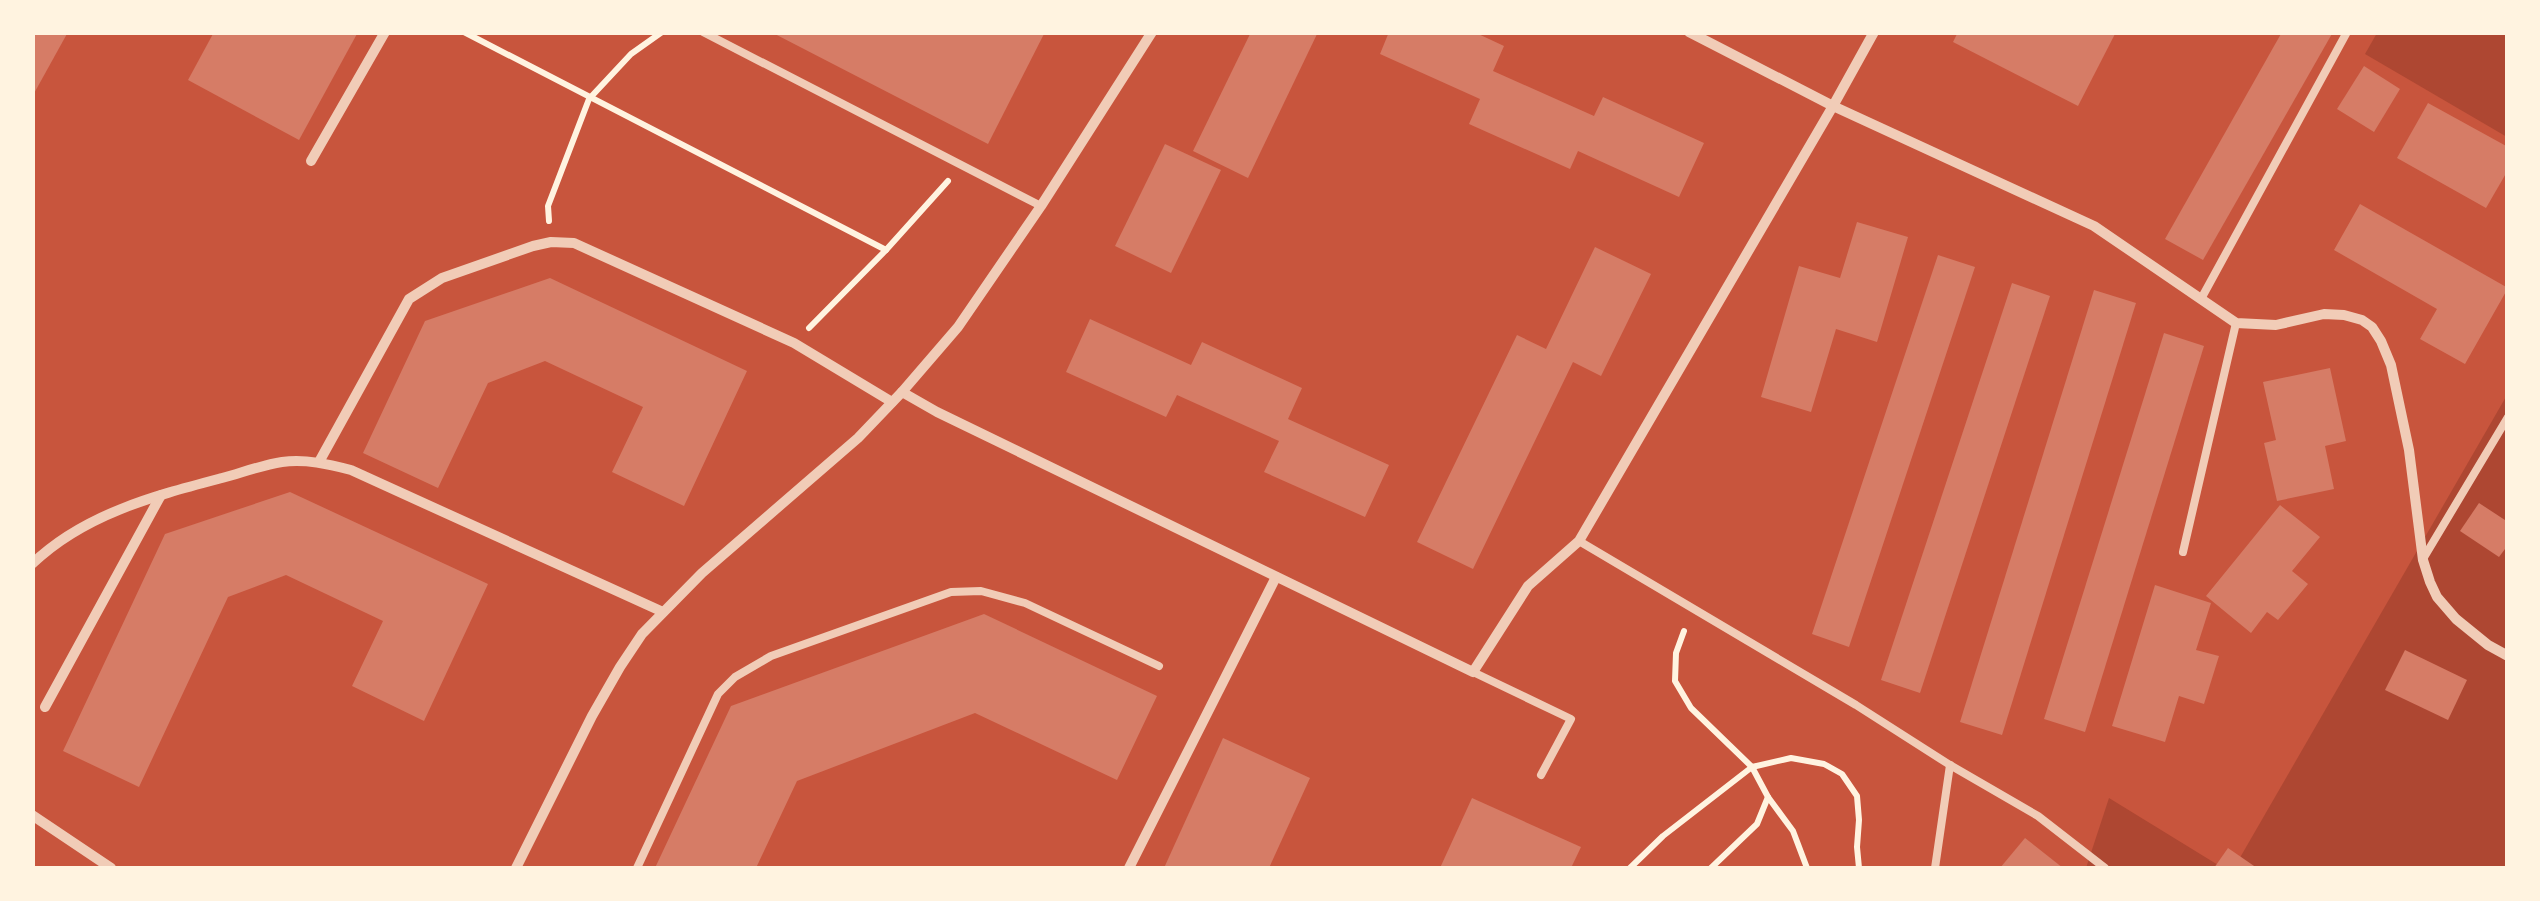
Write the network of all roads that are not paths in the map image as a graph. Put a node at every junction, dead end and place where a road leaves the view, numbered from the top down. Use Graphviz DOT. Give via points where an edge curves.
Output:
graph roads {
  1 [pos="385,32"];
  2 [pos="702,32"];
  3 [pos="1152,32"];
  4 [pos="1689,32"];
  5 [pos="1874,32"];
  6 [pos="2347,32"];
  7 [pos="1833,106"];
  8 [pos="310,161"];
  9 [pos="1041,206"];
  10 [pos="2202,299"];
  11 [pos="2236,323"];
  12 [pos="902,392"];
  13 [pos="892,402"];
  14 [pos="2508,417"];
  15 [pos="319,462"];
  16 [pos="161,494"];
  17 [pos="1579,541"];
  18 [pos="2183,552"];
  19 [pos="2423,560"];
  20 [pos="32,564"];
  21 [pos="1276,577"];
  22 [pos="663,612"];
  23 [pos="2508,656"];
  24 [pos="1159,666"];
  25 [pos="1473,672"];
  26 [pos="45,707"];
  27 [pos="1950,765"];
  28 [pos="1541,774"];
  29 [pos="32,815"];
  30 [pos="111,868"];
  31 [pos="516,868"];
  32 [pos="637,868"];
  33 [pos="1129,868"];
  34 [pos="1936,868"];
  35 [pos="2106,868"];
  1 -- 8 [label="street"];
  2 -- 9 [label="lane"];
  3 -- 9 [label="street"];
  4 -- 7 [label="street"];
  5 -- 7 [label="street"];
  6 -- 10 [label="lane"];
  7 -- 10 [label="street" via="2094,226"];
  7 -- 17 [label="street"];
  9 -- 12 [label="street" via="958,326"];
  10 -- 11 [label="street"];
  11 -- 18 [label="lane"];
  11 -- 19 [label="street" via="2276,324 2324,314 2372,328 2390,365 2406,433"];
  12 -- 13 [label="street"];
  12 -- 21 [label="street"];
  13 -- 15 [label="street" via="794,343 574,244 551,242 442,278 409,300"];
  13 -- 22 [label="street"];
  14 -- 19 [label="lane"];
  15 -- 16 [label="street" via="281,462"];
  15 -- 22 [label="street" via="351,470"];
  16 -- 20 [label="street" via="77,529"];
  16 -- 26 [label="street"];
  17 -- 25 [label="street" via="1528,586"];
  17 -- 27 [label="lane"];
  19 -- 23 [label="street" via="2437,598"];
  21 -- 25 [label="street"];
  21 -- 33 [label="street"];
  22 -- 31 [label="street" via="620,667"];
  24 -- 32 [label="lane" via="1025,602 981,591 951,592 771,656 718,694"];
  25 -- 28 [label="lane" via="1571,719"];
  27 -- 34 [label="lane"];
  27 -- 35 [label="lane" via="2038,816"];
  29 -- 30 [label="street"];
}
